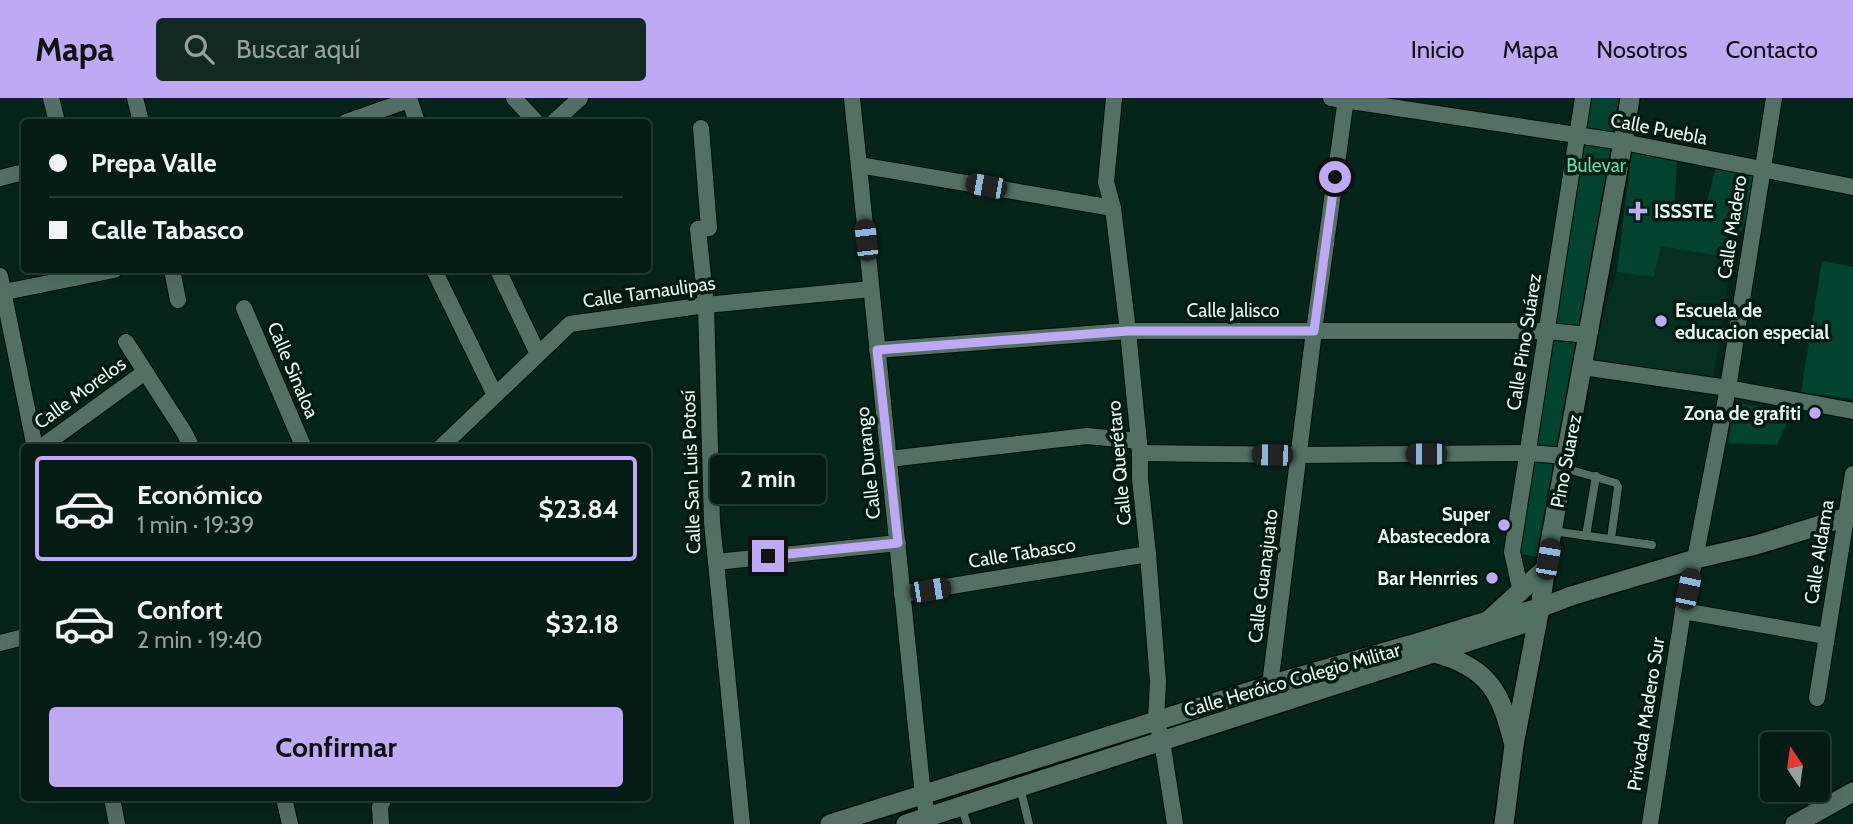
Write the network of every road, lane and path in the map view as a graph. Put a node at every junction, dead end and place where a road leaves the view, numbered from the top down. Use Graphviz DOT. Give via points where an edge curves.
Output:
graph roads {
  1 [pos="51,98"];
  2 [pos="135,98"];
  3 [pos="514,98"];
  4 [pos="580,98"];
  5 [pos="852,98"];
  6 [pos="1114,98"];
  7 [pos="1583,98"];
  8 [pos="1630,98"];
  9 [pos="1774,98"];
  10 [pos="409,99"];
  11 [pos="1341,99"];
  12 [pos="56,119"];
  13 [pos="140,119"];
  14 [pos="354,119"];
  15 [pos="416,119"];
  16 [pos="533,119"];
  17 [pos="557,119"];
  18 [pos="701,128"];
  19 [pos="1577,135"];
  20 [pos="1623,142"];
  21 [pos="859,165"];
  22 [pos="1762,169"];
  23 [pos="21,173"];
  24 [pos="0,178"];
  25 [pos="1853,187"];
  26 [pos="1113,208"];
  27 [pos="83,273"];
  28 [pos="173,273"];
  29 [pos="435,273"];
  30 [pos="499,273"];
  31 [pos="0,276"];
  32 [pos="872,289"];
  33 [pos="2,293"];
  34 [pos="178,300"];
  35 [pos="706,304"];
  36 [pos="244,308"];
  37 [pos="1128,331"];
  38 [pos="1314,331"];
  39 [pos="1547,331"];
  40 [pos="1589,335"];
  41 [pos="126,342"];
  42 [pos="877,350"];
  43 [pos="538,354"];
  44 [pos="1583,367"];
  45 [pos="145,372"];
  46 [pos="1728,388"];
  47 [pos="495,395"];
  48 [pos="1853,411"];
  49 [pos="36,444"];
  50 [pos="43,444"];
  51 [pos="190,444"];
  52 [pos="302,444"];
  53 [pos="444,444"];
  54 [pos="1139,447"];
  55 [pos="1528,453"];
  56 [pos="1299,455"];
  57 [pos="889,459"];
  58 [pos="1565,462"];
  59 [pos="1853,474"];
  60 [pos="1596,476"];
  61 [pos="1849,516"];
  62 [pos="1553,531"];
  63 [pos="1586,536"];
  64 [pos="1611,539"];
  65 [pos="898,543"];
  66 [pos="1652,545"];
  67 [pos="1148,554"];
  68 [pos="716,562"];
  69 [pos="1694,564"];
  70 [pos="1546,568"];
  71 [pos="1521,593"];
  72 [pos="902,594"];
  73 [pos="1683,611"];
  74 [pos="1539,614"];
  75 [pos="1487,621"];
  76 [pos="1826,636"];
  77 [pos="21,638"];
  78 [pos="0,643"];
  79 [pos="1413,652"];
  80 [pos="1435,653"];
  81 [pos="1270,685"];
  82 [pos="1817,698"];
  83 [pos="1156,720"];
  84 [pos="1162,741"];
  85 [pos="1514,745"];
  86 [pos="1020,788"];
  87 [pos="1853,792"];
  88 [pos="923,796"];
  89 [pos="113,801"];
  90 [pos="284,801"];
  91 [pos="383,801"];
  92 [pos="964,815"];
  93 [pos="1816,819"];
  94 [pos="929,821"];
  95 [pos="117,824"];
  96 [pos="288,824"];
  97 [pos="381,824"];
  98 [pos="742,824"];
  99 [pos="830,824"];
  100 [pos="906,824"];
  101 [pos="1029,824"];
  102 [pos="1175,824"];
  103 [pos="1504,824"];
  104 [pos="1650,824"];
  105 [pos="1795,824"];
  1 -- 12 [label="street"];
  2 -- 13 [label="street"];
  3 -- 16 [label="street"];
  4 -- 17 [label="street"];
  5 -- 21 [label="street, Calle Durango"];
  6 -- 26 [label="street, Calle Querétaro" via="1105,182"];
  7 -- 19 [label="street, Calle Pino Suárez"];
  8 -- 20 [label="main road, Pino Suarez"];
  9 -- 22 [label="street, Calle Madero"];
  10 -- 14 [label="street"];
  10 -- 15 [label="street"];
  11 -- 19 [label="street, Calle Puebla"];
  11 -- 38 [label="street, Calle Guanajuato"];
  18 -- 35 [label="street, Calle San Luis Potosí" via="709,228 698,229"];
  19 -- 20 [label="street, Calle Puebla"];
  19 -- 39 [label="street, Calle Pino Suárez"];
  20 -- 22 [label="street, Calle Puebla"];
  20 -- 40 [label="main road, Pino Suarez"];
  21 -- 26 [label="street"];
  21 -- 32 [label="street, Calle Durango"];
  22 -- 25 [label="street, Calle Puebla"];
  22 -- 46 [label="street, Calle Madero"];
  23 -- 24 [label="street"];
  26 -- 37 [label="street, Calle Querétaro"];
  27 -- 33 [label="street"];
  28 -- 34 [label="street"];
  29 -- 47 [label="street"];
  30 -- 43 [label="street"];
  31 -- 33 [label="street"];
  32 -- 35 [label="street, Calle Tamaulipas"];
  32 -- 42 [label="street, Calle Durango"];
  33 -- 49 [label="street"];
  35 -- 43 [label="street, Calle Tamaulipas" via="570,324"];
  35 -- 68 [label="street, Calle San Luis Potosí"];
  36 -- 52 [label="street, Calle Sinaloa"];
  37 -- 38 [label="street, Calle Jalisco"];
  37 -- 42 [label="street, Calle Jalisco"];
  37 -- 54 [label="street, Calle Querétaro"];
  38 -- 39 [label="street, Calle Jalisco"];
  38 -- 56 [label="street, Calle Guanajuato"];
  39 -- 40 [label="street, Calle Jalisco"];
  39 -- 55 [label="street, Calle Pino Suárez"];
  40 -- 44 [label="main road, Pino Suarez"];
  41 -- 45 [label="street"];
  42 -- 57 [label="street, Calle Durango"];
  43 -- 47 [label="street, Calle Tamaulipas"];
  44 -- 46 [label="street"];
  44 -- 58 [label="main road, Pino Suarez"];
  45 -- 50 [label="street, Calle Morelos"];
  45 -- 51 [label="street"];
  46 -- 48 [label="street"];
  46 -- 69 [label="street, Calle Madero"];
  47 -- 53 [label="street, Calle Tamaulipas"];
  54 -- 56 [label="street"];
  54 -- 57 [label="street" via="1087,436"];
  54 -- 67 [label="street, Calle Querétaro"];
  55 -- 56 [label="street"];
  55 -- 58 [label="street"];
  55 -- 71 [label="street, Calle Pino Suárez" via="1512,552"];
  56 -- 81 [label="street, Calle Guanajuato"];
  57 -- 65 [label="street, Calle Durango"];
  58 -- 60 [label="lane"];
  58 -- 62 [label="main road, Pino Suarez"];
  59 -- 61 [label="street, Calle Aldama"];
  60 -- 63 [label="lane"];
  60 -- 64 [label="lane" via="1618,487"];
  61 -- 69 [label="main road, Calle Heróico Colegio Militar"];
  61 -- 76 [label="street, Calle Aldama"];
  62 -- 63 [label="lane"];
  62 -- 70 [label="main road, Pino Suarez"];
  63 -- 64 [label="lane"];
  64 -- 66 [label="lane"];
  65 -- 68 [label="street"];
  65 -- 72 [label="street, Calle Durango"];
  67 -- 72 [label="street, Calle Tabasco"];
  67 -- 83 [label="street, Calle Querétaro" via="1158,682"];
  68 -- 98 [label="street, Calle San Luis Potosí"];
  69 -- 73 [label="street, Calle Madero"];
  69 -- 74 [label="main road, Calle Heróico Colegio Militar" via="1571,596"];
  70 -- 71 [label="main road"];
  70 -- 74 [label="main road, Pino Suarez"];
  71 -- 75 [label="main road"];
  72 -- 88 [label="street, Calle Durango"];
  73 -- 76 [label="street"];
  73 -- 104 [label="street, Privada Madero Sur"];
  74 -- 75 [label="main road, Calle Heróico Colegio Militar"];
  74 -- 80 [label="main road, Calle Heróico Colegio Militar"];
  74 -- 85 [label="main road, Pino Suarez"];
  75 -- 79 [label="main road, Calle Heróico Colegio Militar"];
  76 -- 82 [label="street, Calle Aldama"];
  77 -- 78 [label="street"];
  79 -- 80 [label="main road, Calle Heróico Colegio Militar"];
  79 -- 81 [label="main road, Calle Heróico Colegio Militar"];
  79 -- 84 [label="main road, Calle Heróico Colegio Militar"];
  80 -- 85 [label="main road" via="1454,658 1484,677 1501,705"];
  81 -- 83 [label="main road, Calle Heróico Colegio Militar"];
  83 -- 84 [label="street, Calle Querétaro"];
  83 -- 88 [label="main road, Calle Heróico Colegio Militar"];
  84 -- 86 [label="main road, Calle Heróico Colegio Militar"];
  84 -- 102 [label="street, Calle Querétaro"];
  85 -- 103 [label="main road, Pino Suarez"];
  86 -- 92 [label="main road, Calle Heróico Colegio Militar"];
  86 -- 101 [label="lane"];
  87 -- 93 [label="main road"];
  88 -- 94 [label="street, Calle Durango"];
  88 -- 99 [label="main road, Calle Heróico Colegio Militar"];
  89 -- 95 [label="street"];
  90 -- 96 [label="street"];
  91 -- 97 [label="street"];
  92 -- 94 [label="main road, Calle Heróico Colegio Militar"];
  93 -- 105 [label="main road"];
  94 -- 100 [label="main road, Calle Heróico Colegio Militar"];
}
